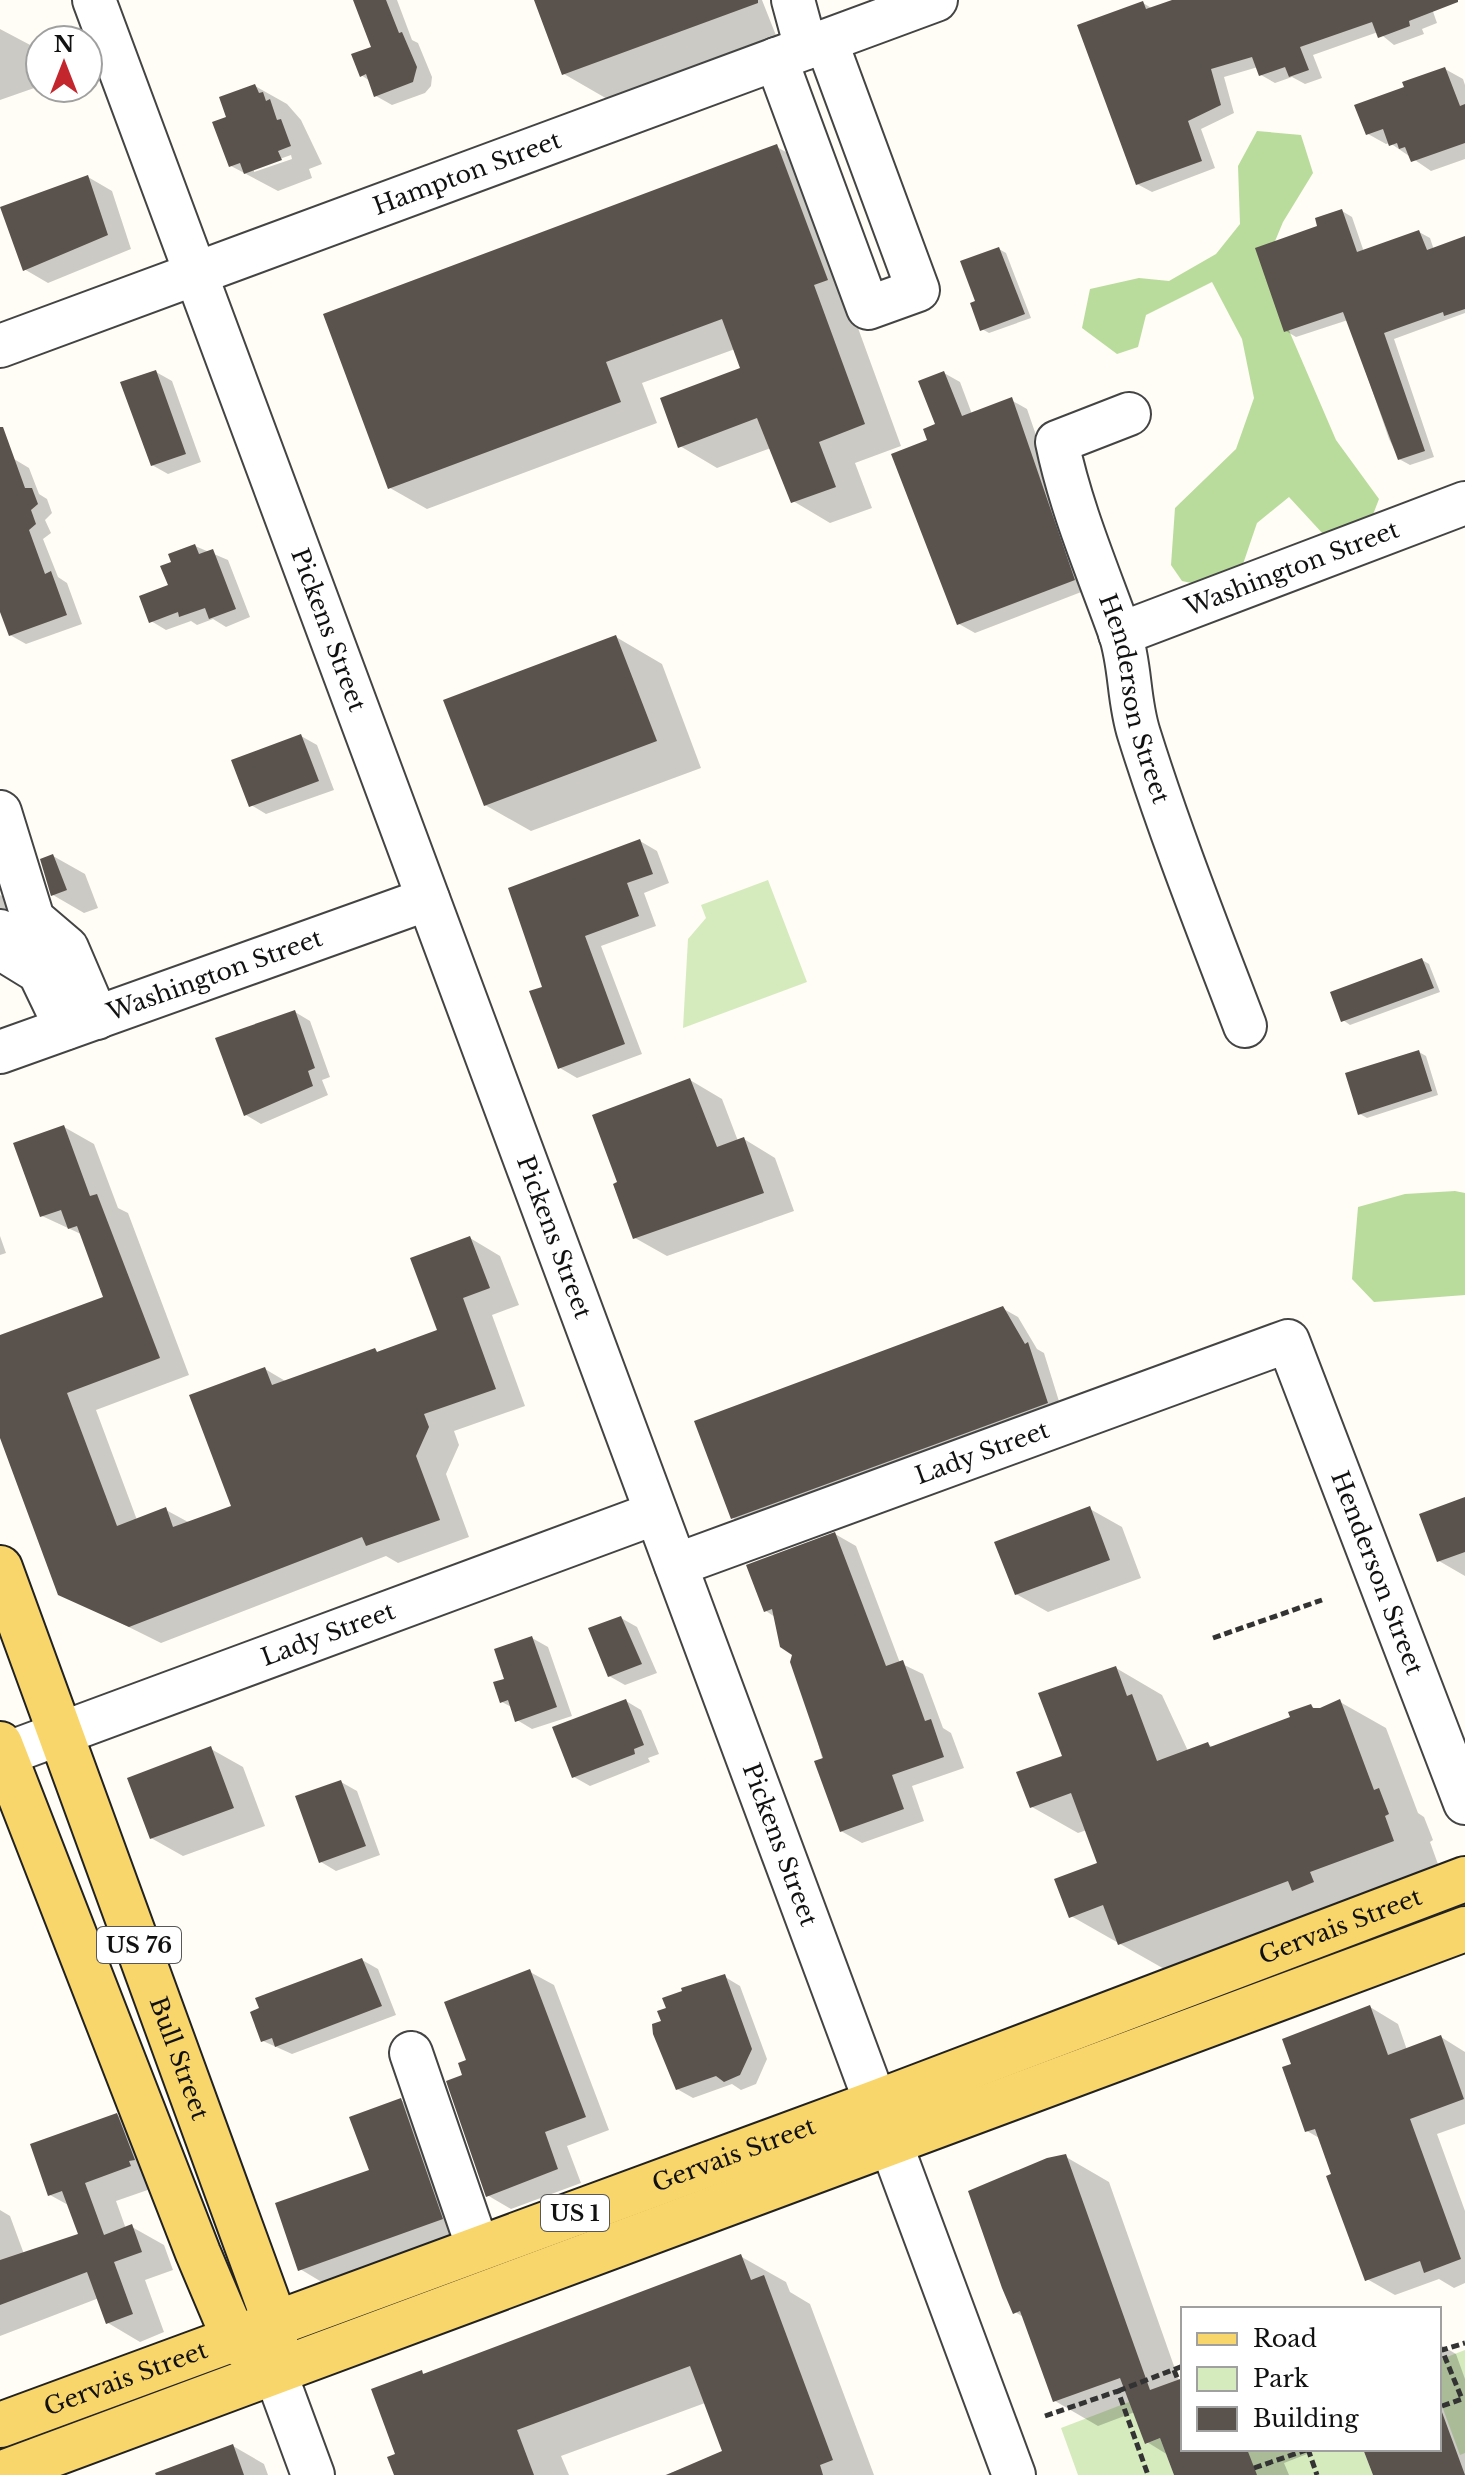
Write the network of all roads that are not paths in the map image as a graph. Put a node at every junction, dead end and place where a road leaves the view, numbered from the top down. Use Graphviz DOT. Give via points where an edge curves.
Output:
graph roads {
  1 [pos="94,0"];
  2 [pos="793,0"];
  3 [pos="936,0"];
  4 [pos="802,49"];
  5 [pos="195,274"];
  6 [pos="0,346"];
  7 [pos="1129,414"];
  8 [pos="1465,503"];
  9 [pos="1120,634"];
  10 [pos="0,812"];
  11 [pos="0,847"];
  12 [pos="0,891"];
  13 [pos="428,899"];
  14 [pos="0,931"];
  15 [pos="82,1023"];
  16 [pos="1245,1026"];
  17 [pos="0,1052"];
  18 [pos="1288,1341"];
  19 [pos="656,1513"];
  20 [pos="676,1565"];
  21 [pos="0,1568"];
  22 [pos="62,1733"];
  23 [pos="1,1751"];
  24 [pos="1465,1803"];
  25 [pos="1465,1879"];
  26 [pos="1465,1929"];
  27 [pos="411,2053"];
  28 [pos="875,2103"];
  29 [pos="890,2143"];
  30 [pos="478,2248"];
  31 [pos="275,2322"];
  32 [pos="234,2338"];
  33 [pos="275,2372"];
  34 [pos="0,2425"];
  35 [pos="0,2474"];
  36 [pos="313,2475"];
  37 [pos="1014,2475"];
  1 -- 5 [label="street, Pickens Street"];
  2 -- 4 [label="street"];
  3 -- 4 [label="street, Hampton Street"];
  4 -- 4 [label="street" via="868,308 918,290"];
  4 -- 5 [label="street, Hampton Street"];
  5 -- 6 [label="street, Hampton Street"];
  5 -- 13 [label="street, Pickens Street"];
  7 -- 9 [label="street, Henderson Street" via="1057,442 1076,518"];
  8 -- 9 [label="street, Washington Street"];
  9 -- 16 [label="street, Henderson Street" via="1128,662 1129,703 1162,808"];
  10 -- 15 [label="street" via="33,919 67,948"];
  11 -- 15 [label="street" via="29,935 57,956"];
  12 -- 15 [label="street" via="17,944 50,966"];
  13 -- 15 [label="street, Washington Street"];
  13 -- 19 [label="street, Pickens Street"];
  14 -- 15 [label="street" via="8,953 39,972"];
  15 -- 17 [label="street, Washington Street"];
  18 -- 20 [label="street, Lady Street"];
  18 -- 24 [label="street, Henderson Street"];
  19 -- 20 [label="street, Pickens Street"];
  19 -- 22 [label="street, Lady Street"];
  20 -- 28 [label="street, Pickens Street"];
  21 -- 22 [label="main road, Bull Street / US 76"];
  22 -- 23 [label="street, Lady Street"];
  22 -- 31 [label="main road, Bull Street / US 76"];
  23 -- 32 [label="main road, US 76"];
  25 -- 28 [label="main road, Gervais Street / US 1"];
  26 -- 29 [label="main road, Gervais Street"];
  27 -- 30 [label="street"];
  28 -- 29 [label="street, Pickens Street"];
  28 -- 30 [label="main road, Gervais Street / US 1"];
  29 -- 33 [label="main road, Gervais Street"];
  29 -- 37 [label="street, Pickens Street"];
  30 -- 31 [label="main road, Gervais Street / US 1"];
  31 -- 32 [label="main road, Gervais Street / US 1"];
  31 -- 33 [label="main road, Bull Street"];
  32 -- 33 [label="main road, US 76"];
  32 -- 34 [label="main road, Gervais Street / US 1"];
  33 -- 35 [label="main road, Gervais Street"];
  33 -- 36 [label="street, Bull Street"];
}
